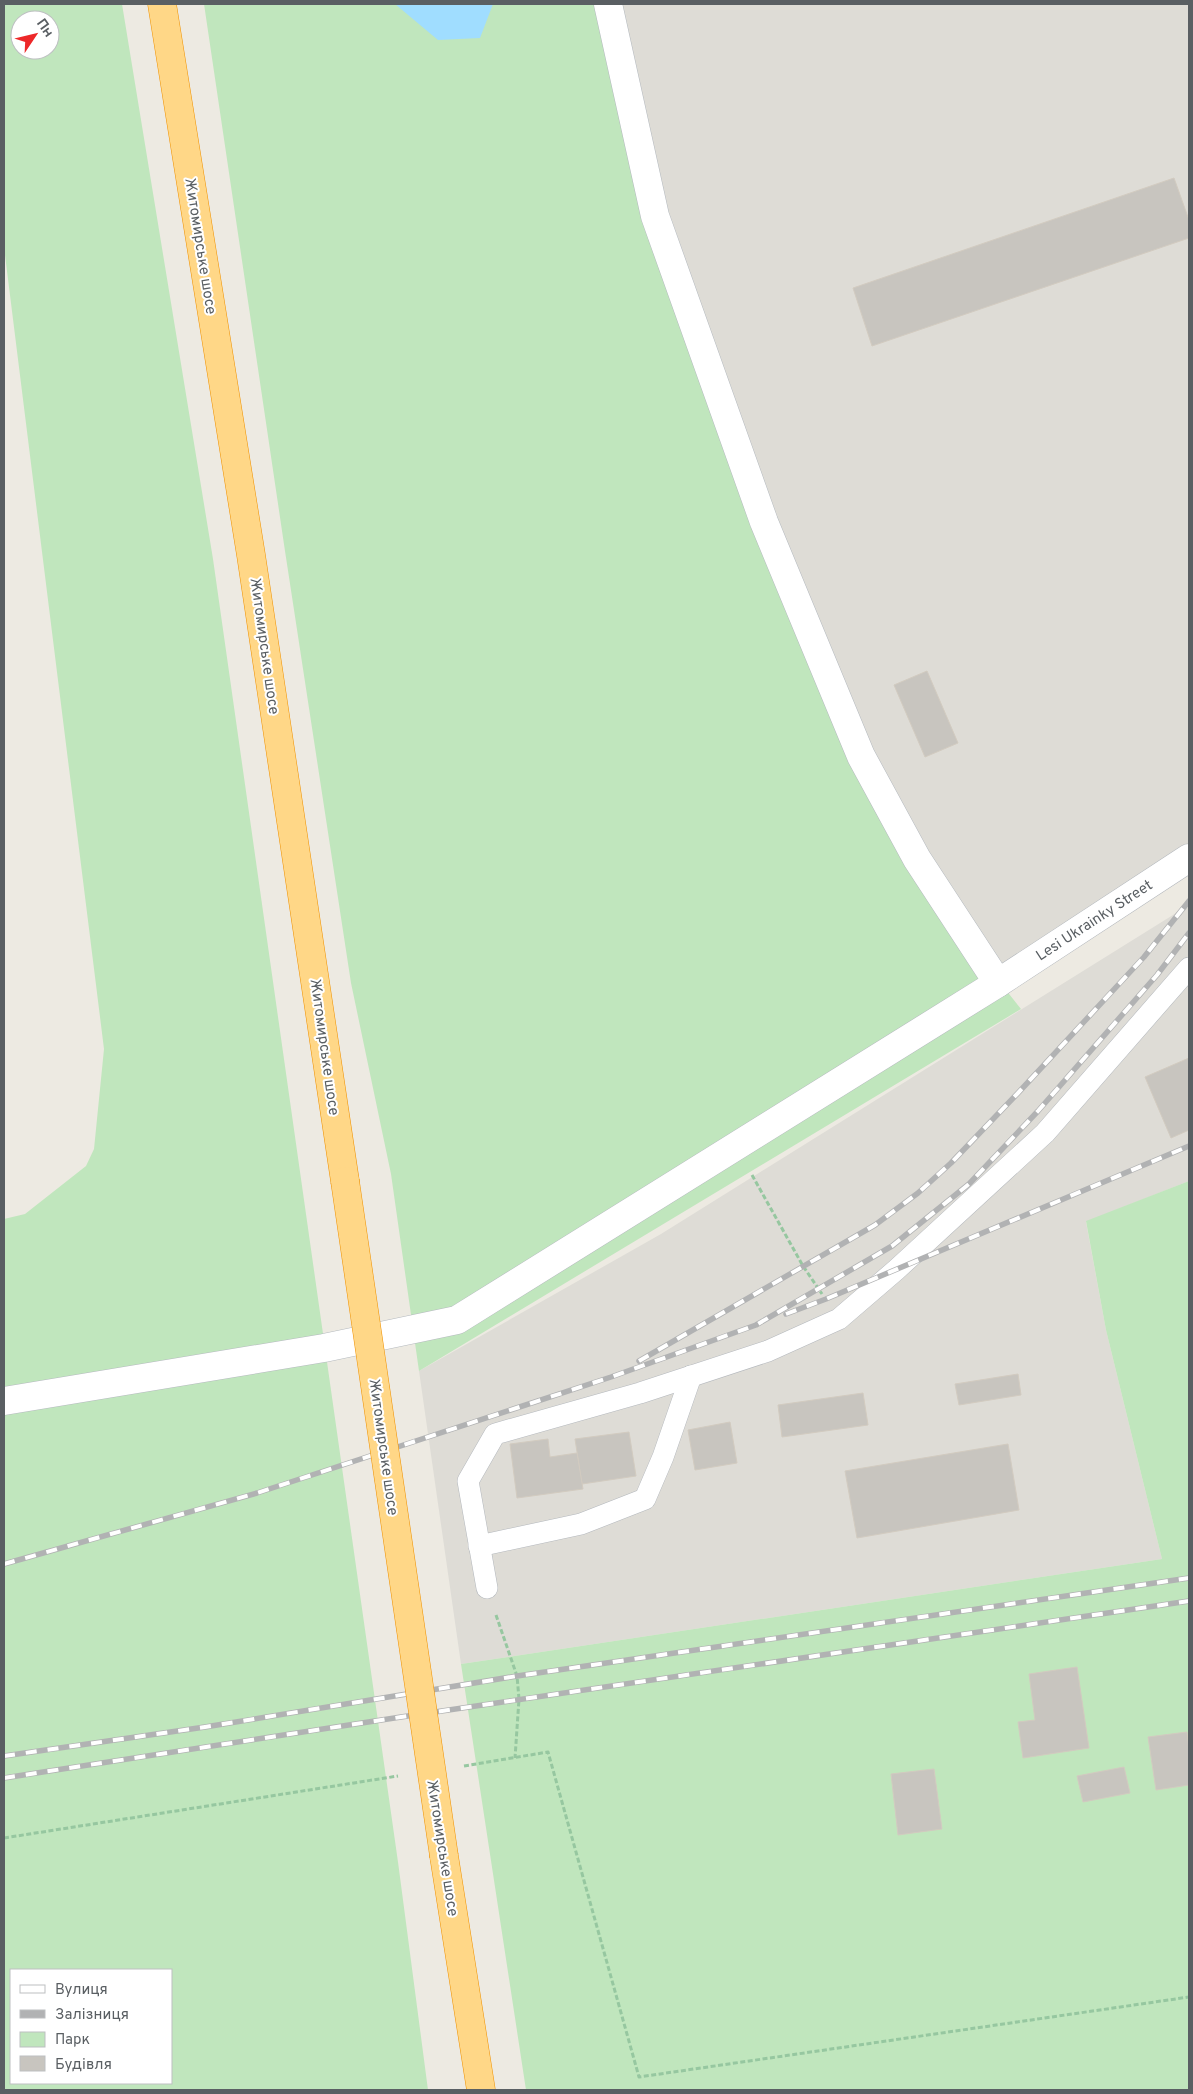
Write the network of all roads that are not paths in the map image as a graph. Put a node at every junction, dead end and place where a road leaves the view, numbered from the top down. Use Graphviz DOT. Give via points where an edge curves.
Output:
graph roads {
  1 [pos="162,4"];
  2 [pos="608,4"];
  3 [pos="1189,858"];
  4 [pos="1189,968"];
  5 [pos="998,983"];
  6 [pos="691,1376"];
  7 [pos="4,1400"];
  8 [pos="479,1546"];
  9 [pos="487,1588"];
  10 [pos="481,2090"];
  1 -- 10 [label="highway, Житомирське шосе, bridge" via="250,545"];
  2 -- 5 [label="street" via="655,216 764,522 861,756 917,859"];
  3 -- 5 [label="street, Lesi Ukrainky Street"];
  4 -- 6 [label="lane" via="1045,1133 839,1319 768,1351"];
  5 -- 7 [label="street, Lesi Ukrainky Street" via="457,1320 324,1348"];
  6 -- 8 [label="lane" via="645,1499 581,1524"];
  6 -- 8 [label="lane" via="495,1434 468,1481"];
  8 -- 9 [label="lane"];
}
